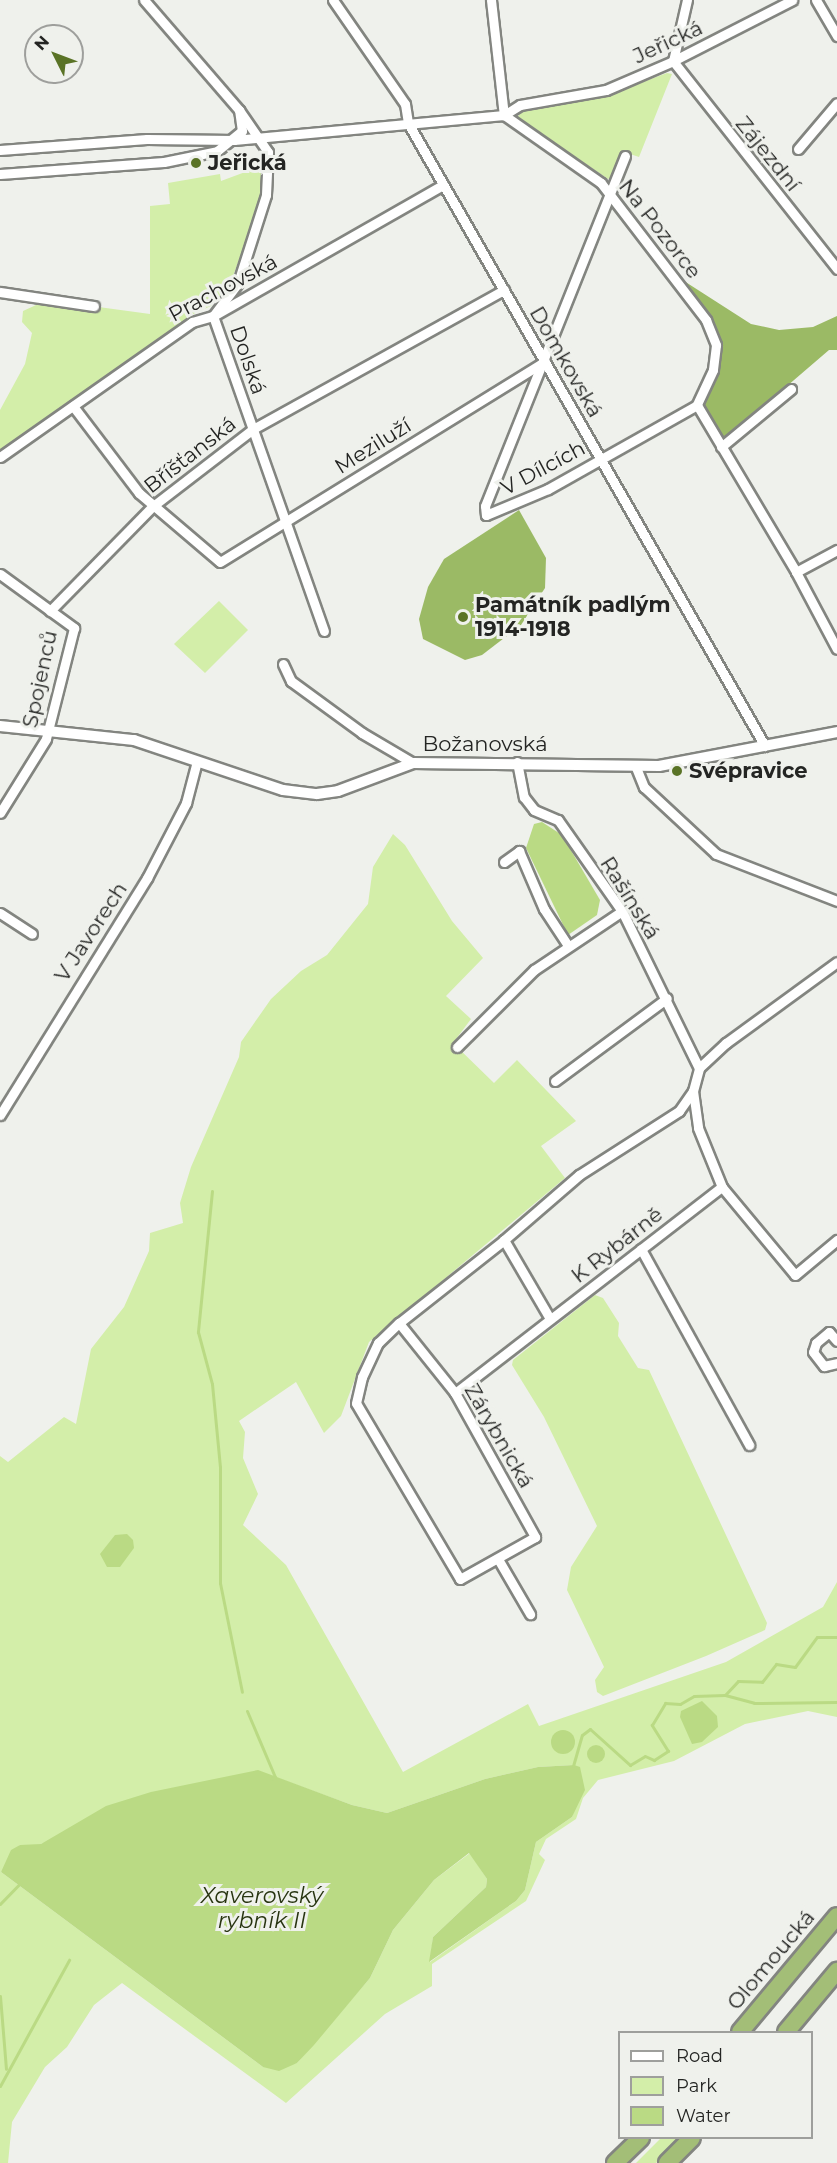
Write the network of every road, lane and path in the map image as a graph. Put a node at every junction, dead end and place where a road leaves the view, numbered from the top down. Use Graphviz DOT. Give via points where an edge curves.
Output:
graph roads {
  1 [pos="144,0"];
  2 [pos="333,0"];
  3 [pos="491,0"];
  4 [pos="687,0"];
  5 [pos="792,0"];
  6 [pos="816,0"];
  7 [pos="837,36"];
  8 [pos="673,61"];
  9 [pos="837,103"];
  10 [pos="239,110"];
  11 [pos="504,115"];
  12 [pos="408,123"];
  13 [pos="260,136"];
  14 [pos="234,140"];
  15 [pos="798,149"];
  16 [pos="0,150"];
  17 [pos="625,156"];
  18 [pos="0,174"];
  19 [pos="443,185"];
  20 [pos="610,194"];
  21 [pos="837,269"];
  22 [pos="504,290"];
  23 [pos="0,292"];
  24 [pos="94,306"];
  25 [pos="213,316"];
  26 [pos="545,362"];
  27 [pos="791,389"];
  28 [pos="697,405"];
  29 [pos="73,406"];
  30 [pos="253,429"];
  31 [pos="720,447"];
  32 [pos="0,457"];
  33 [pos="600,458"];
  34 [pos="153,506"];
  35 [pos="285,522"];
  36 [pos="837,550"];
  37 [pos="796,572"];
  38 [pos="0,574"];
  39 [pos="50,611"];
  40 [pos="324,631"];
  41 [pos="837,649"];
  42 [pos="283,664"];
  43 [pos="0,726"];
  44 [pos="50,729"];
  45 [pos="837,732"];
  46 [pos="765,746"];
  47 [pos="197,761"];
  48 [pos="517,762"];
  49 [pos="413,763"];
  50 [pos="634,765"];
  51 [pos="0,813"];
  52 [pos="504,862"];
  53 [pos="837,901"];
  54 [pos="622,911"];
  55 [pos="0,913"];
  56 [pos="32,934"];
  57 [pos="567,944"];
  58 [pos="837,962"];
  59 [pos="667,998"];
  60 [pos="457,1047"];
  61 [pos="699,1068"];
  62 [pos="555,1081"];
  63 [pos="693,1090"];
  64 [pos="0,1115"];
  65 [pos="722,1187"];
  66 [pos="504,1240"];
  67 [pos="837,1240"];
  68 [pos="641,1249"];
  69 [pos="549,1317"];
  70 [pos="399,1323"];
  71 [pos="837,1324"];
  72 [pos="829,1332"];
  73 [pos="837,1341"];
  74 [pos="837,1363"];
  75 [pos="455,1393"];
  76 [pos="749,1445"];
  77 [pos="498,1559"];
  78 [pos="530,1614"];
  79 [pos="837,1916"];
  80 [pos="837,1971"];
  81 [pos="741,2031"];
  82 [pos="787,2031"];
  83 [pos="640,2139"];
  84 [pos="691,2139"];
  85 [pos="615,2163"];
  86 [pos="667,2163"];
  1 -- 10 [label="street, Dolská"];
  2 -- 12 [label="street, Domkovská" via="405,104"];
  3 -- 11 [label="street"];
  4 -- 8 [label="street"];
  5 -- 8 [label="street, Jeřická"];
  6 -- 7 [label="street"];
  8 -- 11 [label="street, Jeřická" via="606,90 520,105"];
  8 -- 21 [label="street, Zájezdní"];
  9 -- 15 [label="street"];
  10 -- 13 [label="street, Dolská"];
  10 -- 14 [label="street" via="242,131"];
  11 -- 12 [label="street, Jeřická"];
  11 -- 20 [label="street, Na Pozorce" via="579,166"];
  12 -- 13 [label="street, Jeřická"];
  12 -- 19 [label="street, Domkovská"];
  13 -- 14 [label="street, Jeřická"];
  13 -- 25 [label="street, Dolská" via="268,152 267,195 238,283"];
  14 -- 16 [label="street, Jeřická" via="147,139"];
  14 -- 18 [label="street, Jeřická" via="217,151 164,162"];
  17 -- 20 [label="street"];
  19 -- 22 [label="street, Domkovská"];
  19 -- 25 [label="street, Prachovská"];
  20 -- 26 [label="street"];
  20 -- 28 [label="street, Na Pozorce" via="706,320 716,345 713,370"];
  22 -- 26 [label="street, Domkovská"];
  22 -- 30 [label="street, Bříšťanská"];
  23 -- 24 [label="street"];
  25 -- 29 [label="street, Prachovská" via="192,322"];
  25 -- 30 [label="street, Dolská"];
  26 -- 33 [label="street, Domkovská"];
  26 -- 33 [label="street, V Dílcích" via="485,506 486,515 548,489"];
  26 -- 35 [label="street, Meziluží"];
  27 -- 31 [label="street"];
  28 -- 31 [label="street"];
  28 -- 33 [label="street, V Dílcích"];
  29 -- 32 [label="street, Prachovská"];
  29 -- 34 [label="street"];
  30 -- 34 [label="street, Bříšťanská"];
  30 -- 35 [label="street, Dolská"];
  31 -- 37 [label="street"];
  33 -- 46 [label="street, Domkovská"];
  34 -- 35 [label="street, Meziluží" via="220,562"];
  34 -- 39 [label="street, Bříšťanská"];
  35 -- 40 [label="street, Dolská"];
  36 -- 37 [label="street"];
  37 -- 41 [label="street"];
  38 -- 39 [label="street, Spojenců"];
  39 -- 44 [label="street, Spojenců" via="74,628"];
  42 -- 49 [label="street" via="291,681 362,733"];
  43 -- 44 [label="street, Božanovská"];
  44 -- 47 [label="street, Božanovská" via="134,740"];
  44 -- 51 [label="street, Spojenců"];
  45 -- 46 [label="street, Božanovská"];
  46 -- 50 [label="street, Božanovská" via="659,766"];
  47 -- 49 [label="street, Božanovská" via="283,790 317,794"];
  47 -- 64 [label="street, V Javorech" via="186,803 147,878"];
  48 -- 49 [label="street, Božanovská"];
  48 -- 50 [label="street, Božanovská"];
  48 -- 54 [label="street, Rašínská" via="524,797 534,810 558,820"];
  50 -- 53 [label="street" via="644,787 716,854"];
  52 -- 57 [label="street" via="519,851 544,909"];
  54 -- 57 [label="street" via="588,935"];
  54 -- 59 [label="street, Rašínská"];
  55 -- 56 [label="street"];
  57 -- 60 [label="street" via="534,970"];
  58 -- 61 [label="street" via="726,1043"];
  59 -- 61 [label="street, Rašínská"];
  59 -- 62 [label="street"];
  61 -- 63 [label="street"];
  63 -- 65 [label="street" via="698,1128"];
  63 -- 66 [label="street" via="679,1111 579,1175"];
  65 -- 67 [label="street" via="795,1275"];
  65 -- 68 [label="street, K Rybárně"];
  66 -- 69 [label="street"];
  66 -- 70 [label="street"];
  68 -- 69 [label="street, K Rybárně"];
  68 -- 76 [label="street"];
  69 -- 75 [label="street, K Rybárně"];
  70 -- 75 [label="street, Zárybnická"];
  70 -- 77 [label="street" via="378,1342 362,1377 357,1402 460,1579"];
  71 -- 72 [label="street"];
  72 -- 73 [label="street"];
  72 -- 74 [label="street" via="816,1343 814,1357 824,1366"];
  75 -- 77 [label="street, Zárybnická" via="535,1537"];
  77 -- 78 [label="street"];
  79 -- 81 [label="highway, Olomoucká"];
  80 -- 82 [label="highway"];
  83 -- 85 [label="highway"];
  84 -- 86 [label="highway"];
}
